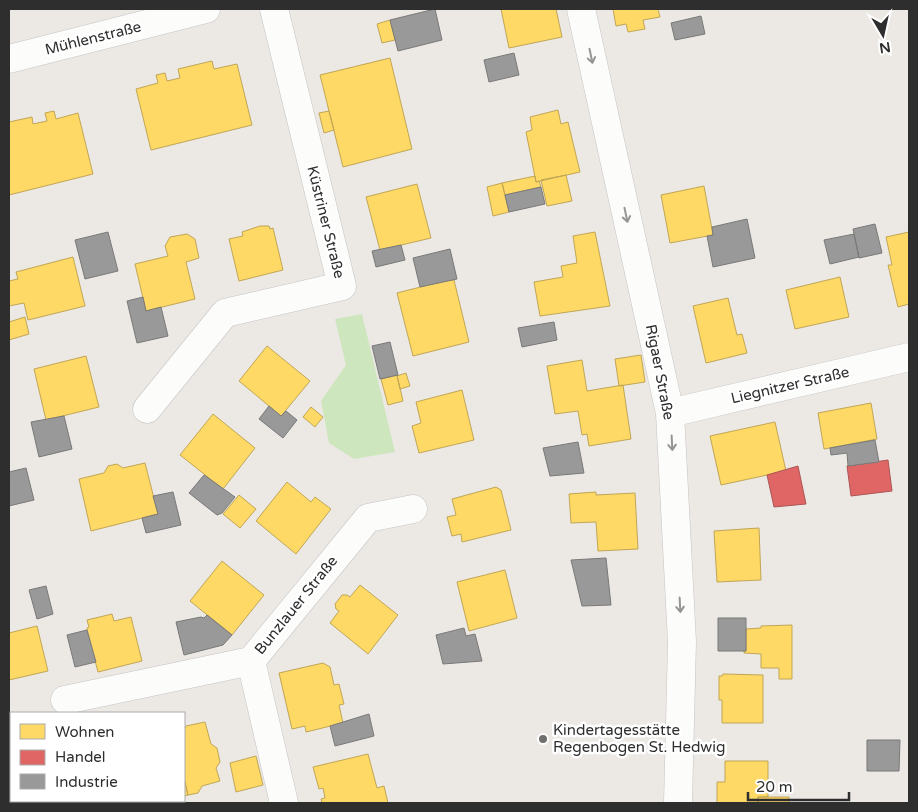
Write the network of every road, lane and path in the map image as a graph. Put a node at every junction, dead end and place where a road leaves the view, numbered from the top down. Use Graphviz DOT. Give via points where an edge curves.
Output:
graph roads {
  1 [pos="206,9"];
  2 [pos="274,9"];
  3 [pos="581,9"];
  4 [pos="9,59"];
  5 [pos="909,357"];
  6 [pos="147,409"];
  7 [pos="670,413"];
  8 [pos="412,510"];
  9 [pos="250,661"];
  10 [pos="65,700"];
  11 [pos="284,803"];
  12 [pos="678,803"];
  1 -- 4 [label="street, Mühlenstraße"];
  2 -- 6 [label="street, Küstriner Straße" via="342,286 225,313"];
  3 -- 7 [label="street, Rigaer Straße, one-way"];
  5 -- 7 [label="street, Liegnitzer Straße"];
  7 -- 12 [label="street, Rigaer Straße, one-way" via="682,642"];
  8 -- 9 [label="street, Bunzlauer Straße" via="368,518"];
  9 -- 10 [label="street"];
  9 -- 11 [label="street, Bunzlauer Straße"];
}
